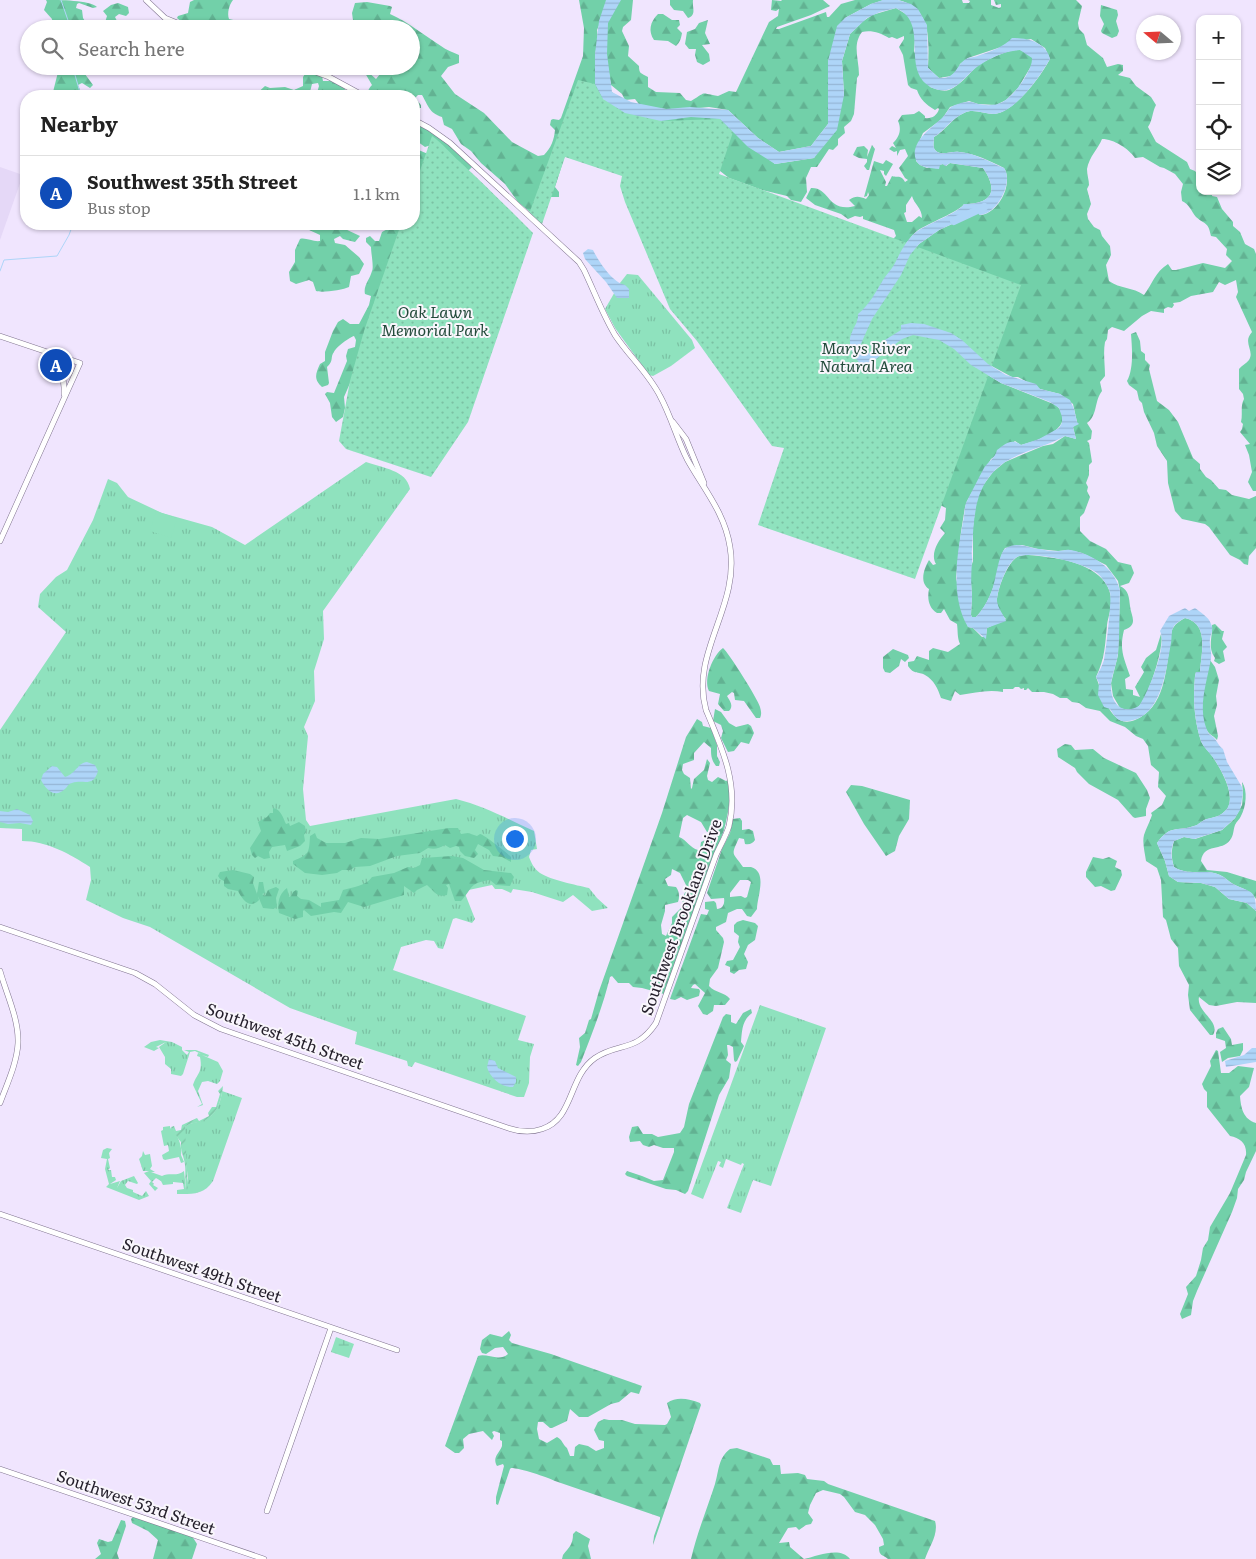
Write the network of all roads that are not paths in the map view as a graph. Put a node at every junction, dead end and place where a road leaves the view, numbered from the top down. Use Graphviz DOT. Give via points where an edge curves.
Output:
graph roads {
  1 [pos="146,0"];
  2 [pos="170,20"];
  3 [pos="323,75"];
  4 [pos="353,90"];
  5 [pos="420,123"];
  6 [pos="0,336"];
  7 [pos="39,350"];
  8 [pos="64,398"];
  9 [pos="0,541"];
  10 [pos="0,927"];
  11 [pos="0,971"];
  12 [pos="0,1103"];
  13 [pos="545,1128"];
  14 [pos="0,1214"];
  15 [pos="331,1328"];
  16 [pos="397,1350"];
  17 [pos="0,1469"];
  18 [pos="268,1511"];
  19 [pos="264,1559"];
  1 -- 2 [label="street"];
  3 -- 4 [label="street"];
  5 -- 13 [label="street, Southwest Brooklane Drive" via="450,143 579,262 612,330 657,390 689,444 724,523 732,555 729,592 706,657 702,685 706,710 730,773 732,797 728,828 656,1023 635,1044 607,1052 589,1063 577,1078 562,1114"];
  6 -- 7 [label="street"];
  7 -- 8 [label="street" via="54,359 62,371"];
  7 -- 8 [label="street" via="80,363"];
  8 -- 9 [label="street"];
  10 -- 13 [label="street, Southwest 45th Street" via="136,973 156,984 194,1015 221,1029 514,1130 529,1132"];
  11 -- 12 [label="street" via="18,1042"];
  14 -- 15 [label="street, Southwest 49th Street"];
  15 -- 16 [label="street, Southwest 49th Street"];
  15 -- 18 [label="street"];
  17 -- 19 [label="street, Southwest 53rd Street"];
}
